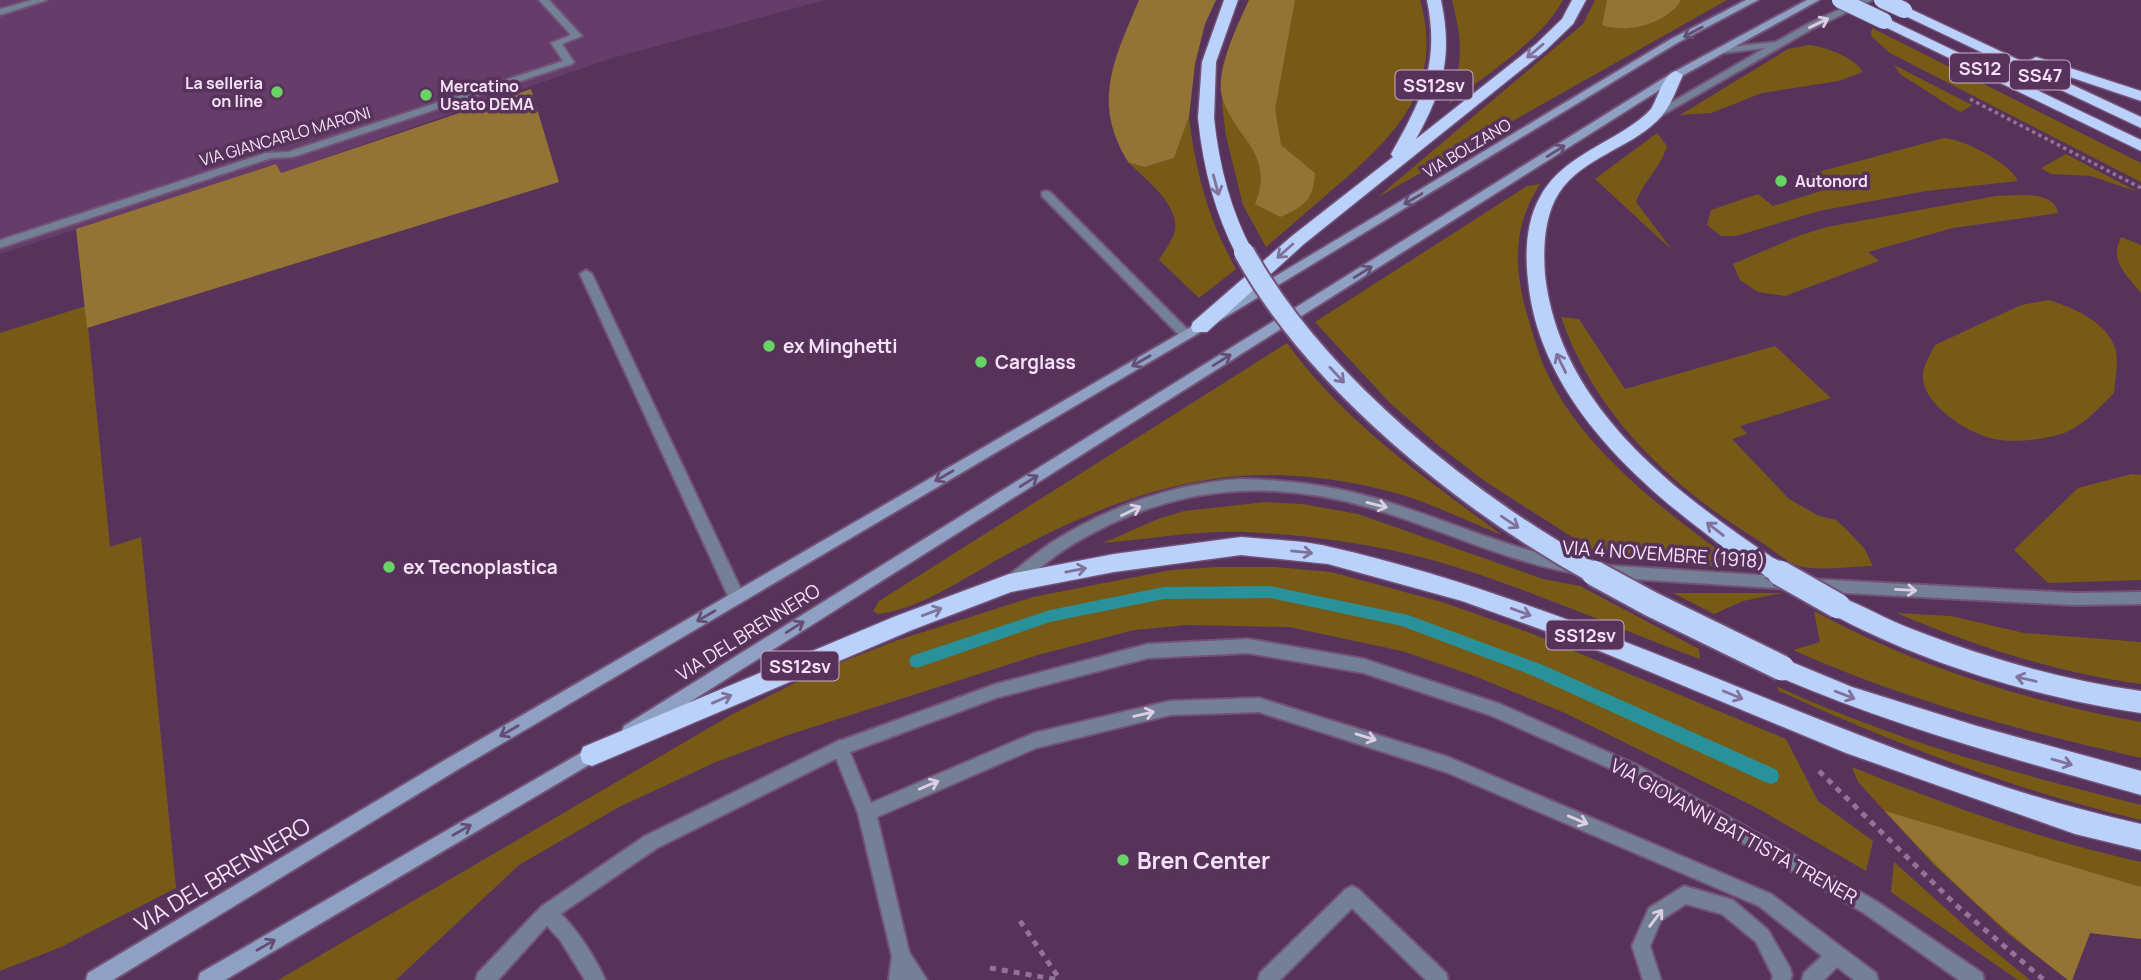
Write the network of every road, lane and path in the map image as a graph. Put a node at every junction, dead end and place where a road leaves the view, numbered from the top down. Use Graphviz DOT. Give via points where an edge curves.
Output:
graph roads {
  1 [pos="42,0"];
  2 [pos="544,0"];
  3 [pos="1231,0"];
  4 [pos="1434,0"];
  5 [pos="1578,0"];
  6 [pos="1753,0"];
  7 [pos="1814,0"];
  8 [pos="1840,0"];
  9 [pos="1867,0"];
  10 [pos="1882,0"];
  11 [pos="0,12"];
  12 [pos="1938,27"];
  13 [pos="1782,43"];
  14 [pos="1723,50"];
  15 [pos="1676,75"];
  16 [pos="1961,94"];
  17 [pos="2141,96"];
  18 [pos="2077,115"];
  19 [pos="1653,116"];
  20 [pos="2141,123"];
  21 [pos="2141,146"];
  22 [pos="2141,153"];
  23 [pos="1395,162"];
  24 [pos="2141,188"];
  25 [pos="1046,194"];
  26 [pos="0,244"];
  27 [pos="586,274"];
  28 [pos="1193,331"];
  29 [pos="1009,583"];
  30 [pos="737,598"];
  31 [pos="2141,598"];
  32 [pos="2141,702"];
  33 [pos="840,748"];
  34 [pos="592,755"];
  35 [pos="1810,762"];
  36 [pos="2141,783"];
  37 [pos="867,813"];
  38 [pos="2141,837"];
  39 [pos="547,914"];
  40 [pos="1020,921"];
  41 [pos="1836,955"];
  42 [pos="901,956"];
  43 [pos="990,968"];
  44 [pos="1060,979"];
  45 [pos="94,980"];
  46 [pos="207,980"];
  47 [pos="485,980"];
  48 [pos="596,980"];
  49 [pos="898,980"];
  50 [pos="918,980"];
  51 [pos="1267,980"];
  52 [pos="1439,980"];
  53 [pos="1652,980"];
  54 [pos="1782,980"];
  55 [pos="1811,980"];
  56 [pos="1869,980"];
  57 [pos="1975,980"];
  58 [pos="2044,980"];
  1 -- 11 [label="street"];
  2 -- 26 [label="street, VIA GIANCARLO MARONI" via="577,36 556,43 569,62"];
  3 -- 36 [label="highway, SS12sv, one-way, bridge" via="1209,62 1209,160 1219,194 1242,251 1278,305 1334,373 1389,427 1472,496 1529,535 1679,621 1848,696"];
  4 -- 23 [label="highway, SS12sv" via="1441,59 1429,102"];
  5 -- 23 [label="highway, SS12sv, one-way" via="1568,21 1541,47"];
  6 -- 28 [label="main road, VIA BOLZANO, one-way" via="1674,41"];
  7 -- 14 [label="main road"];
  8 -- 18 [label="highway, SS12, bridge"];
  13 -- 9 [label="street, one-way"];
  10 -- 12 [label="highway, bridge"];
  12 -- 17 [label="highway"];
  12 -- 20 [label="highway, SS47"];
  13 -- 14 [label="street"];
  13 -- 19 [label="street"];
  14 -- 15 [label="main road"];
  15 -- 19 [label="highway"];
  34 -- 15 [label="main road, VIA DEL BRENNERO, one-way"];
  16 -- 24 [label="path"];
  18 -- 21 [label="highway, SS47"];
  18 -- 22 [label="highway"];
  32 -- 19 [label="highway, one-way, bridge" via="2009,675 1847,611 1770,568 1686,506 1633,458 1576,391 1546,329 1535,277 1536,228 1554,188 1585,160"];
  23 -- 28 [label="highway, SS12sv, one-way"];
  25 -- 28 [label="street"];
  27 -- 30 [label="street, VIA DEL BRENNERO"];
  28 -- 30 [label="main road, VIA DEL BRENNERO, one-way"];
  29 -- 31 [label="street, VIA 4 NOVEMBRE (1918), one-way" via="1063,543 1150,502 1218,486 1275,486 1333,493 1546,564 1591,570 2074,599"];
  34 -- 29 [label="highway, SS12sv, one-way"];
  29 -- 38 [label="highway, SS12sv, one-way" via="1241,546 1328,555 1463,592 1598,640 1846,742 2075,822"];
  30 -- 45 [label="main road, VIA DEL BRENNERO, one-way"];
  33 -- 37 [label="street"];
  33 -- 39 [label="street, VIA GIOVANNI BATTISTA TRENER" via="651,842"];
  33 -- 57 [label="street, VIA GIOVANNI BATTISTA TRENER" via="996,691 1148,651 1248,646 1364,666 1494,709 1633,771 1870,907"];
  46 -- 34 [label="main road, VIA DEL BRENNERO, one-way"];
  35 -- 58 [label="path" via="1889,842 2005,950"];
  37 -- 41 [label="street, one-way" via="1034,741 1170,708 1258,705 1448,765 1765,900"];
  37 -- 42 [label="street"];
  39 -- 47 [label="street, VIA GIOVANNI BATTISTA TRENER"];
  39 -- 48 [label="street"];
  40 -- 44 [label="path"];
  41 -- 55 [label="street"];
  41 -- 56 [label="street"];
  42 -- 49 [label="street"];
  42 -- 50 [label="street"];
  43 -- 44 [label="path"];
  51 -- 52 [label="street" via="1352,895"];
  53 -- 54 [label="street, one-way" via="1641,946 1656,914 1684,895 1727,906 1762,936"];
}
